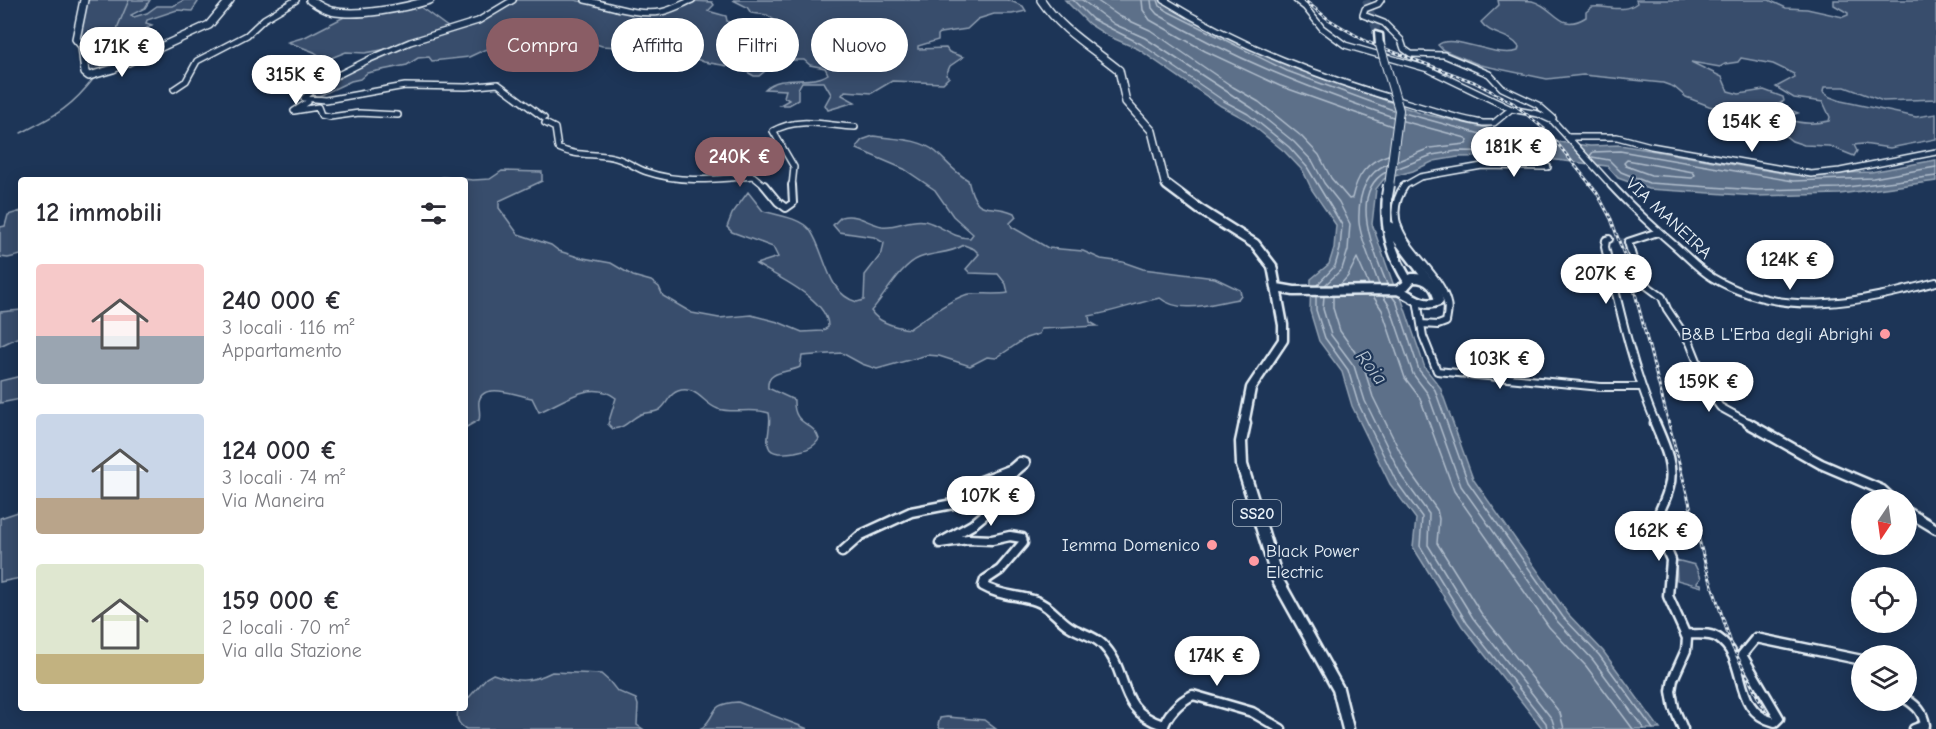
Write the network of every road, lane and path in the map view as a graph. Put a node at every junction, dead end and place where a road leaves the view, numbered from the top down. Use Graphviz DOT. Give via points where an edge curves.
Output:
graph roads {
  1 [pos="84,0"];
  2 [pos="230,0"];
  3 [pos="296,0"];
  4 [pos="310,0"];
  5 [pos="430,0"];
  6 [pos="513,0"];
  7 [pos="585,0"];
  8 [pos="692,0"];
  9 [pos="1041,0"];
  10 [pos="1164,0"];
  11 [pos="1296,0"];
  12 [pos="1381,0"];
  13 [pos="1377,34"];
  14 [pos="174,89"];
  15 [pos="307,100"];
  16 [pos="1511,109"];
  17 [pos="398,115"];
  18 [pos="1553,121"];
  19 [pos="855,127"];
  20 [pos="1570,137"];
  21 [pos="1936,152"];
  22 [pos="1548,167"];
  23 [pos="1386,215"];
  24 [pos="1658,232"];
  25 [pos="1609,239"];
  26 [pos="1428,280"];
  27 [pos="1408,282"];
  28 [pos="1936,282"];
  29 [pos="1397,290"];
  30 [pos="1277,292"];
  31 [pos="1416,298"];
  32 [pos="1431,305"];
  33 [pos="1418,312"];
  34 [pos="1421,324"];
  35 [pos="1641,387"];
  36 [pos="1880,489"];
  37 [pos="1917,518"];
  38 [pos="1936,529"];
  39 [pos="842,552"];
  40 [pos="1686,634"];
  41 [pos="1851,658"];
  42 [pos="1917,706"];
  43 [pos="1163,727"];
  44 [pos="1281,729"];
  45 [pos="1348,729"];
  46 [pos="1683,729"];
  47 [pos="1914,729"];
  1 -- 2 [label="main road" via="76,39 82,46 85,73 89,76 209,25"];
  3 -- 14 [label="street" via="264,19 247,35 197,61 186,81"];
  4 -- 5 [label="main road" via="340,12 410,6"];
  6 -- 15 [label="street" via="487,16 409,42 330,78 307,92"];
  7 -- 8 [label="street" via="617,9 659,13"];
  9 -- 30 [label="main road, SS20" via="1072,36 1119,70 1126,102 1152,131 1165,183 1264,253 1272,266"];
  10 -- 16 [label="street" via="1271,54 1398,100 1485,124 1497,123"];
  11 -- 16 [label="street, VIA MANEIRA" via="1334,39 1428,69"];
  12 -- 18 [label="street" via="1365,9 1363,15 1384,23 1411,54 1452,57 1489,74 1494,85 1546,110"];
  13 -- 23 [label="highway, bridge" via="1399,110"];
  15 -- 17 [label="street" via="294,111 318,107 321,115 330,117 359,113"];
  15 -- 19 [label="street" via="399,86 498,84 555,128 556,142 563,152 614,157 646,172 674,179 753,176 786,208 793,203 794,167 773,131 798,121"];
  16 -- 18 [label="street, VIA MANEIRA"];
  18 -- 20 [label="street, VIA MANEIRA"];
  20 -- 21 [label="street" via="1617,137 1811,174"];
  20 -- 24 [label="street, VIA MANEIRA"];
  22 -- 34 [label="street" via="1487,165 1408,183 1395,210 1403,241 1441,288 1448,306 1446,322"];
  23 -- 26 [label="highway" via="1401,245"];
  23 -- 27 [label="highway" via="1390,245"];
  24 -- 28 [label="street, VIA MANEIRA" via="1713,279 1747,295 1780,302 1856,302"];
  24 -- 36 [label="street" via="1628,242 1639,280 1662,297 1690,343 1714,401 1821,464"];
  25 -- 35 [label="street" via="1605,247"];
  26 -- 27 [label="main road" via="1415,277"];
  26 -- 32 [label="main road" via="1439,299"];
  27 -- 29 [label="main road"];
  27 -- 31 [label="main road"];
  29 -- 30 [label="main road"];
  29 -- 31 [label="main road"];
  30 -- 45 [label="main road, SS20" via="1283,340 1251,388 1241,442 1242,465 1278,581 1338,689"];
  31 -- 32 [label="main road"];
  31 -- 33 [label="street"];
  32 -- 33 [label="street"];
  33 -- 34 [label="street"];
  34 -- 35 [label="street" via="1437,371 1602,387"];
  35 -- 40 [label="street" via="1658,427 1668,467 1670,484 1655,523 1673,567 1668,599"];
  37 -- 38 [label="street"];
  39 -- 43 [label="street" via="873,528 910,512 958,503 981,481 1025,463 992,491 979,520 940,543 1022,538 1023,543 994,576 985,580 984,586 1042,604 1067,625 1092,635 1114,660 1129,703"];
  40 -- 41 [label="street" via="1713,636 1725,645 1742,691 1764,722 1779,718 1742,655 1756,638"];
  40 -- 46 [label="street" via="1684,654 1670,691"];
  42 -- 47 [label="street" via="1925,725"];
  43 -- 44 [label="street" via="1165,719 1193,695 1240,708"];
}
